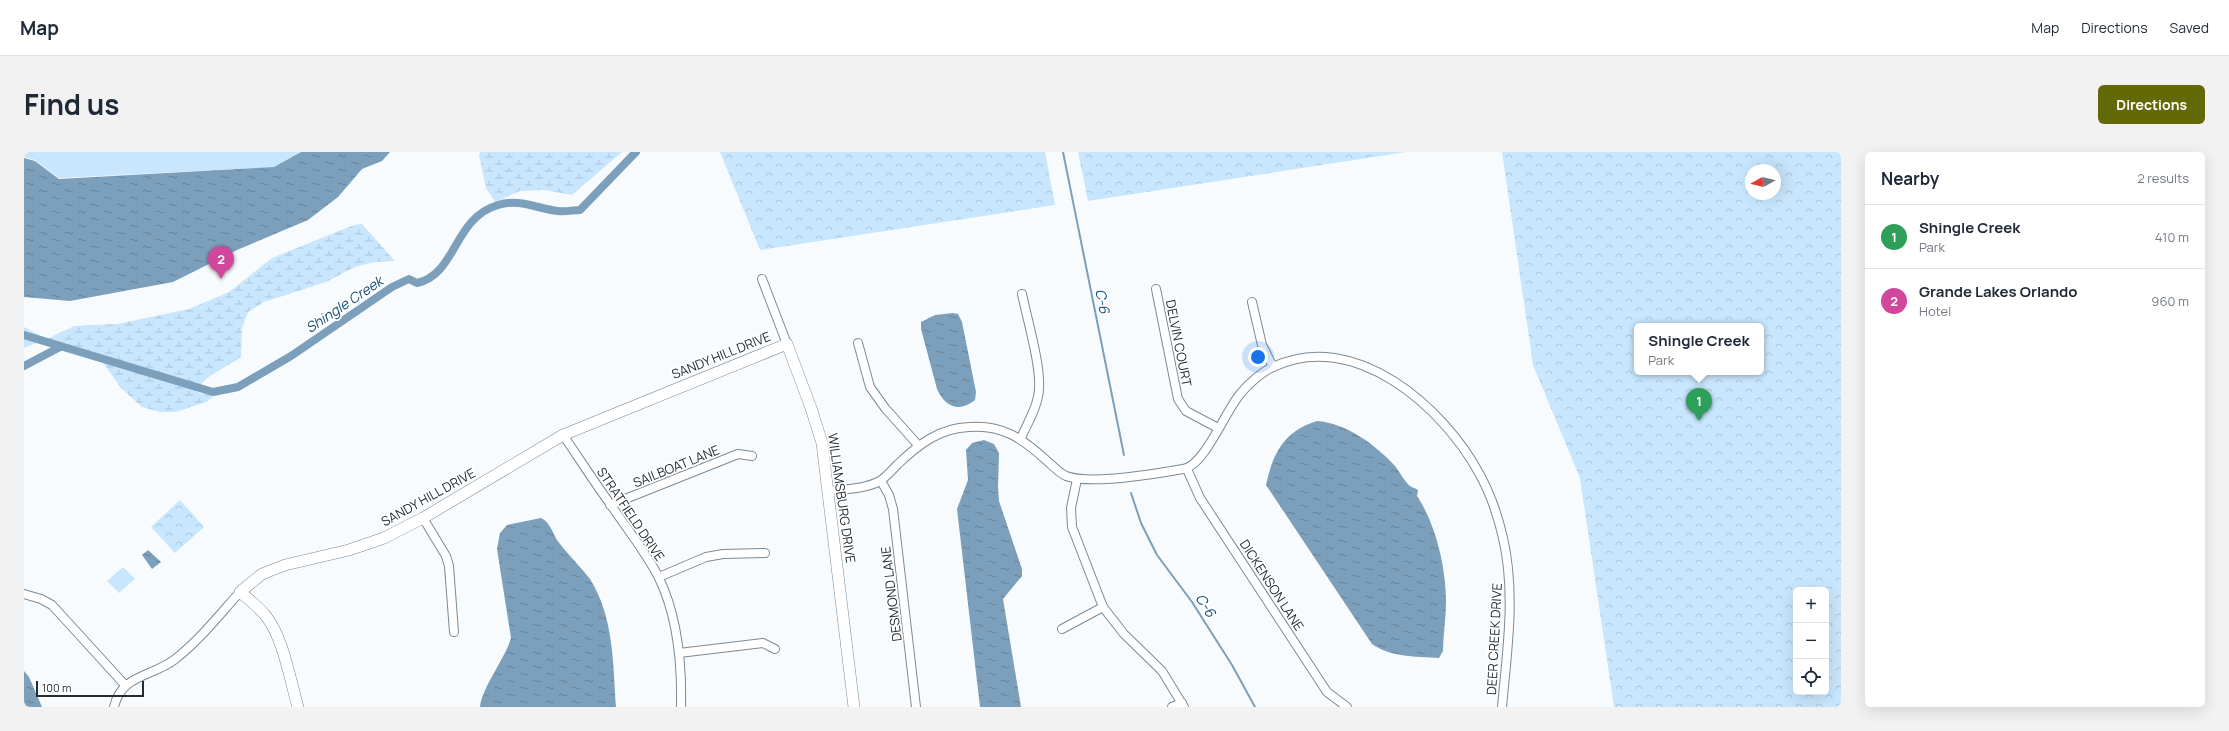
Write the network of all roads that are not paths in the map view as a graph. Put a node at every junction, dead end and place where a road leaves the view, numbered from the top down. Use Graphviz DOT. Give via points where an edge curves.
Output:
graph roads {
  1 [pos="762,279"];
  2 [pos="1156,289"];
  3 [pos="1022,294"];
  4 [pos="1252,302"];
  5 [pos="858,343"];
  6 [pos="787,344"];
  7 [pos="1273,367"];
  8 [pos="1218,428"];
  9 [pos="563,435"];
  10 [pos="1021,438"];
  11 [pos="918,445"];
  12 [pos="752,456"];
  13 [pos="1187,469"];
  14 [pos="1077,479"];
  15 [pos="881,481"];
  16 [pos="829,491"];
  17 [pos="610,505"];
  18 [pos="423,518"];
  19 [pos="765,553"];
  20 [pos="659,577"];
  21 [pos="240,592"];
  22 [pos="24,594"];
  23 [pos="1103,607"];
  24 [pos="1062,629"];
  25 [pos="454,632"];
  26 [pos="775,648"];
  27 [pos="679,653"];
  28 [pos="125,685"];
  29 [pos="1183,705"];
  30 [pos="114,707"];
  31 [pos="298,707"];
  32 [pos="681,707"];
  33 [pos="854,707"];
  34 [pos="916,707"];
  35 [pos="1172,707"];
  36 [pos="1346,707"];
  37 [pos="1502,707"];
  1 -- 6 [label="street, WILLIAMSBURG DRIVE"];
  2 -- 8 [label="street, DELVIN COURT" via="1178,399 1186,411"];
  3 -- 10 [label="street" via="1040,388"];
  4 -- 7 [label="street" via="1258,336"];
  5 -- 11 [label="street" via="870,387 884,408"];
  6 -- 9 [label="street, SANDY HILL DRIVE"];
  6 -- 16 [label="street, WILLIAMSBURG DRIVE" via="822,443"];
  7 -- 8 [label="street, DEER CREEK DRIVE" via="1240,393"];
  7 -- 37 [label="street, DEER CREEK DRIVE" via="1307,357 1335,356 1382,373 1437,417 1479,473 1492,500 1510,579 1510,615"];
  8 -- 13 [label="street, DEER CREEK DRIVE" via="1200,457"];
  9 -- 17 [label="street, STRATFIELD DRIVE"];
  9 -- 18 [label="street, SANDY HILL DRIVE"];
  10 -- 11 [label="street" via="993,426 967,426 943,431"];
  10 -- 14 [label="street" via="1063,475"];
  11 -- 15 [label="street"];
  12 -- 17 [label="street, SAILBOAT LANE" via="738,454"];
  13 -- 14 [label="street" via="1099,480"];
  13 -- 36 [label="street, DICKENSON LANE" via="1200,498 1327,692"];
  14 -- 23 [label="street" via="1071,508 1072,527"];
  15 -- 16 [label="street"];
  15 -- 34 [label="street, DESMOND LANE" via="893,509"];
  16 -- 33 [label="street, WILLIAMSBURG DRIVE"];
  17 -- 20 [label="street, STRATFIELD DRIVE"];
  18 -- 21 [label="street, SANDY HILL DRIVE" via="366,545 284,565 262,574"];
  18 -- 25 [label="street" via="450,566"];
  19 -- 20 [label="street" via="723,554"];
  20 -- 27 [label="street, STRATFIELD DRIVE" via="674,624"];
  21 -- 28 [label="street, SANDY HILL DRIVE" via="197,640 173,660 155,672"];
  21 -- 31 [label="street" via="270,622 278,639"];
  22 -- 28 [label="street" via="52,605"];
  23 -- 24 [label="street"];
  23 -- 29 [label="street" via="1124,634 1162,670"];
  26 -- 27 [label="street" via="763,643"];
  27 -- 32 [label="street, STRATFIELD DRIVE" via="682,676"];
  28 -- 30 [label="street" via="116,696"];
  29 -- 35 [label="street"];
}
